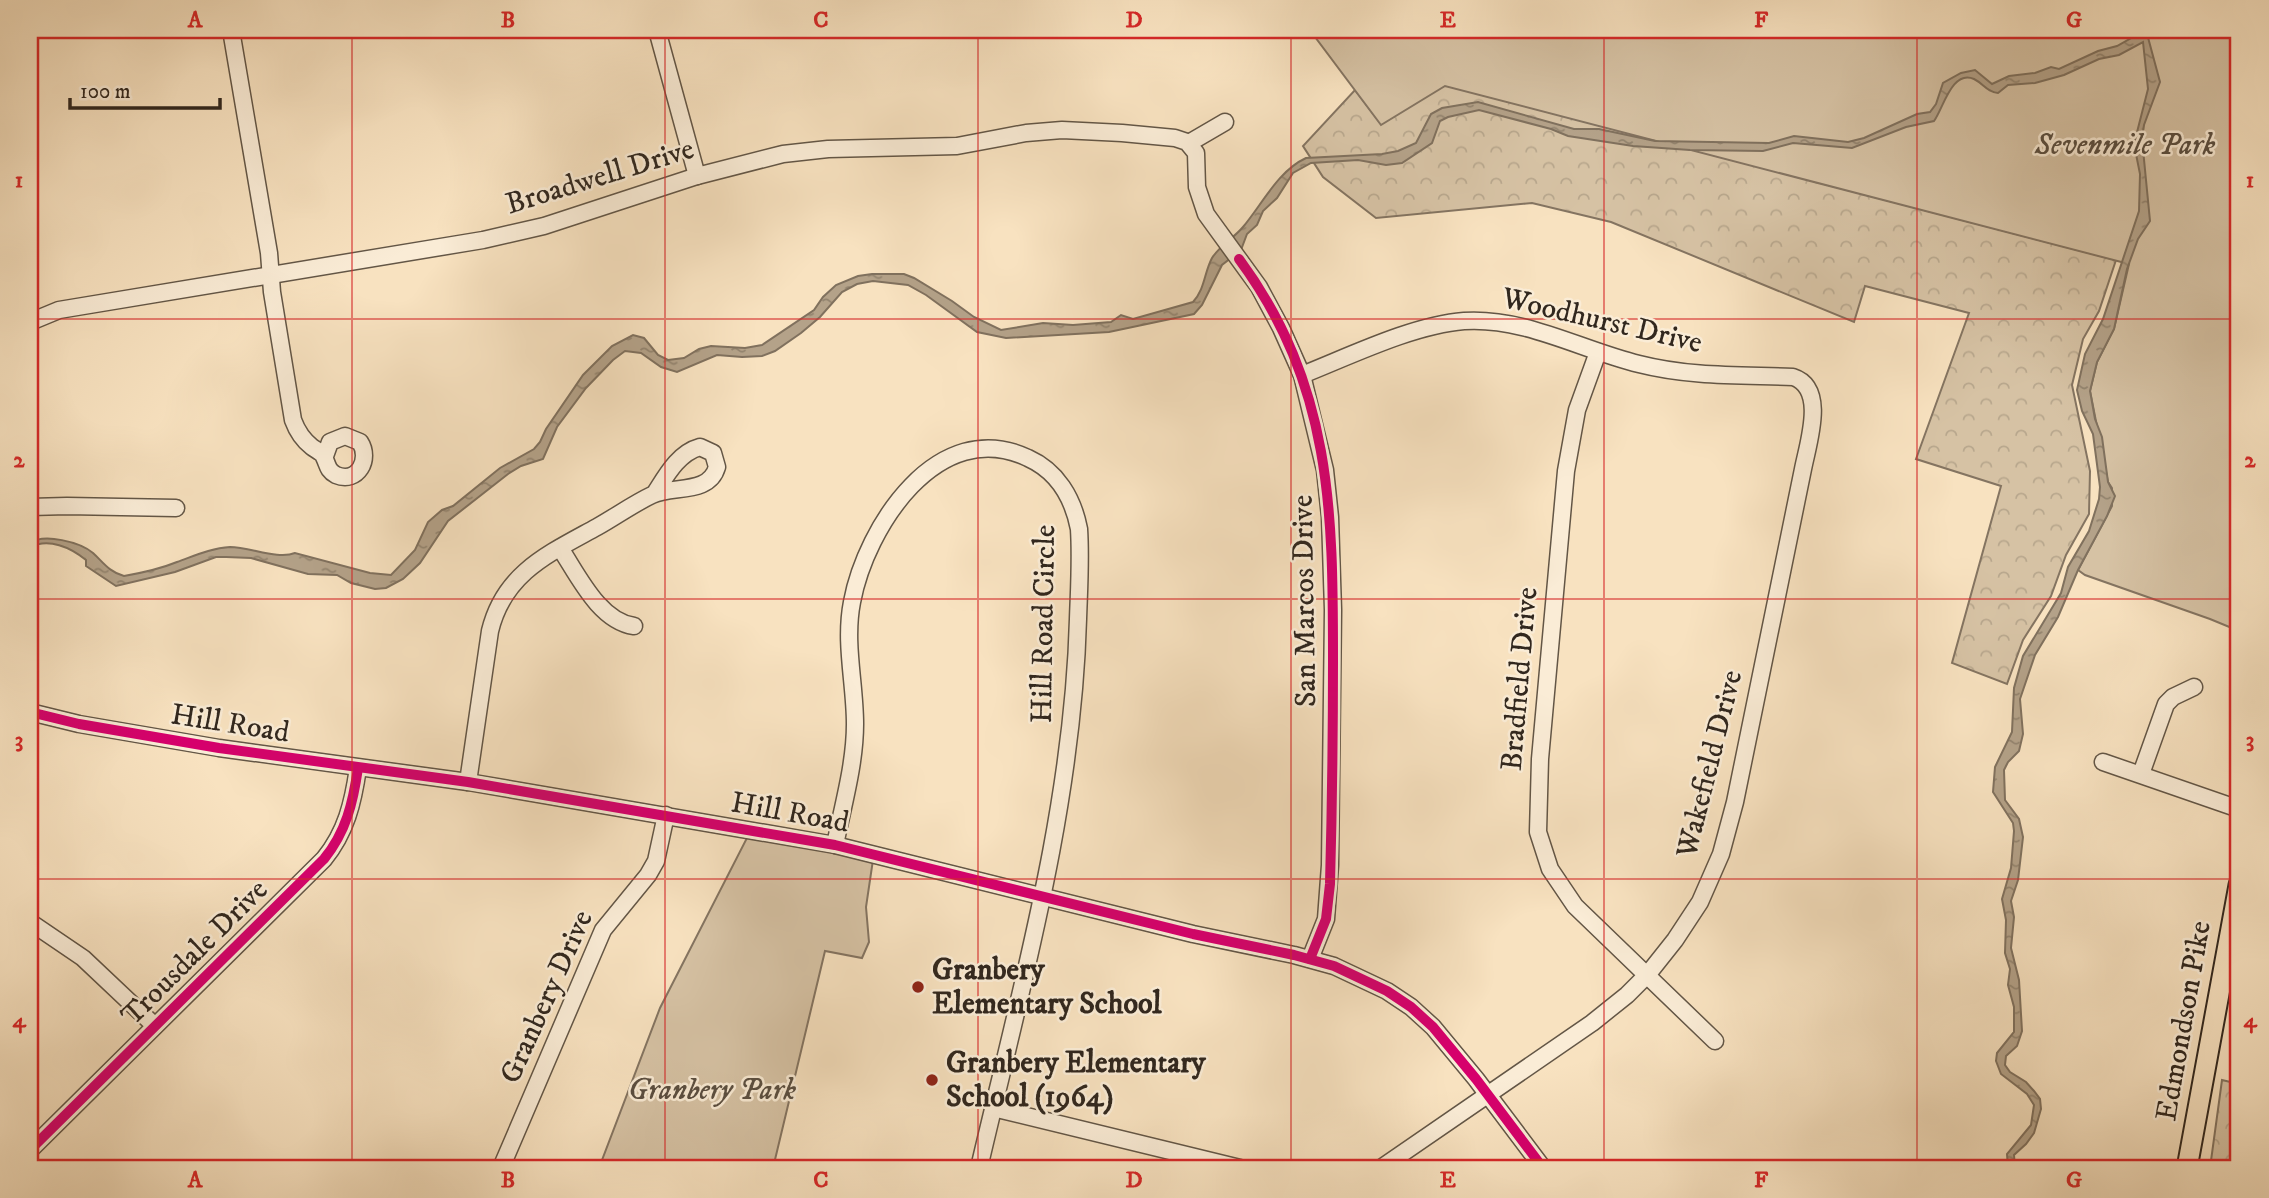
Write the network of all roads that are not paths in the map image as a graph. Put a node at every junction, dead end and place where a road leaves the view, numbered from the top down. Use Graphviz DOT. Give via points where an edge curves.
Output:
graph roads {
  1 [pos="231,30"];
  2 [pos="657,30"];
  3 [pos="1225,122"];
  4 [pos="1190,143"];
  5 [pos="697,176"];
  6 [pos="271,275"];
  7 [pos="30,322"];
  8 [pos="1598,352"];
  9 [pos="1302,375"];
  10 [pos="1810,389"];
  11 [pos="325,456"];
  12 [pos="655,494"];
  13 [pos="30,507"];
  14 [pos="176,508"];
  15 [pos="560,548"];
  16 [pos="634,626"];
  17 [pos="2194,687"];
  18 [pos="30,712"];
  19 [pos="2103,762"];
  20 [pos="358,768"];
  21 [pos="2140,774"];
  22 [pos="468,782"];
  23 [pos="2239,809"];
  24 [pos="666,815"];
  25 [pos="835,845"];
  26 [pos="2239,889"];
  27 [pos="1043,895"];
  28 [pos="30,922"];
  29 [pos="1310,959"];
  30 [pos="1648,974"];
  31 [pos="155,1026"];
  32 [pos="1715,1041"];
  33 [pos="1487,1093"];
  34 [pos="993,1108"];
  35 [pos="30,1150"];
  36 [pos="1205,1164"];
  37 [pos="501,1168"];
  38 [pos="979,1168"];
  39 [pos="1240,1168"];
  40 [pos="1381,1168"];
  41 [pos="1543,1168"];
  42 [pos="2187,1168"];
  1 -- 6 [label="street"];
  2 -- 5 [label="street"];
  3 -- 4 [label="street"];
  4 -- 5 [label="street, Broadwell Drive" via="1117,133 1050,131 957,146 783,154"];
  4 -- 9 [label="street, San Marcos Drive" via="1196,153 1200,201 1271,308"];
  5 -- 6 [label="street, Broadwell Drive" via="505,235"];
  6 -- 7 [label="street, Broadwell Drive" via="59,310"];
  6 -- 11 [label="street" via="293,420 303,439"];
  8 -- 9 [label="street, Woodhurst Drive" via="1521,327 1462,321 1419,331"];
  8 -- 10 [label="street, Woodhurst Drive" via="1685,373 1793,377"];
  8 -- 30 [label="street, Bradfield Drive" via="1577,410 1566,471 1537,823 1550,869 1566,895"];
  9 -- 29 [label="street, San Marcos Drive" via="1326,478 1333,610 1329,894 1326,919"];
  10 -- 30 [label="street, Wakefield Drive" via="1812,413 1803,469 1726,837 1700,902"];
  12 -- 15 [label="street"];
  13 -- 14 [label="street"];
  15 -- 16 [label="street" via="608,613"];
  15 -- 22 [label="street" via="522,575 496,609"];
  17 -- 21 [label="street" via="2166,704"];
  18 -- 20 [label="street, Hill Road" via="79,724"];
  19 -- 21 [label="street"];
  20 -- 22 [label="street, Hill Road"];
  20 -- 31 [label="street, Trousdale Drive" via="348,819 330,851"];
  21 -- 23 [label="street"];
  22 -- 24 [label="street, Hill Road"];
  24 -- 25 [label="street, Hill Road"];
  24 -- 37 [label="street, Granbery Drive" via="656,861 603,930"];
  25 -- 27 [label="street, Hill Road"];
  25 -- 27 [label="street, Hill Road Circle" via="854,738 849,618 857,580 873,540 900,499 939,463 976,449 1016,452 1041,466 1064,489 1075,512 1079,537 1073,708"];
  26 -- 42 [label="main road, Edmondson Pike"];
  27 -- 29 [label="street, Hill Road"];
  27 -- 34 [label="street"];
  28 -- 31 [label="street" via="83,958"];
  29 -- 33 [label="street, Hill Road" via="1364,979 1411,1007 1444,1039"];
  30 -- 32 [label="street, Bradfield Drive"];
  30 -- 33 [label="street, Wakefield Drive" via="1592,1023"];
  31 -- 35 [label="street, Trousdale Drive"];
  33 -- 40 [label="street, Wakefield Drive"];
  33 -- 41 [label="street, Hill Road"];
  34 -- 36 [label="street"];
  34 -- 38 [label="street"];
  36 -- 39 [label="street"];
}
